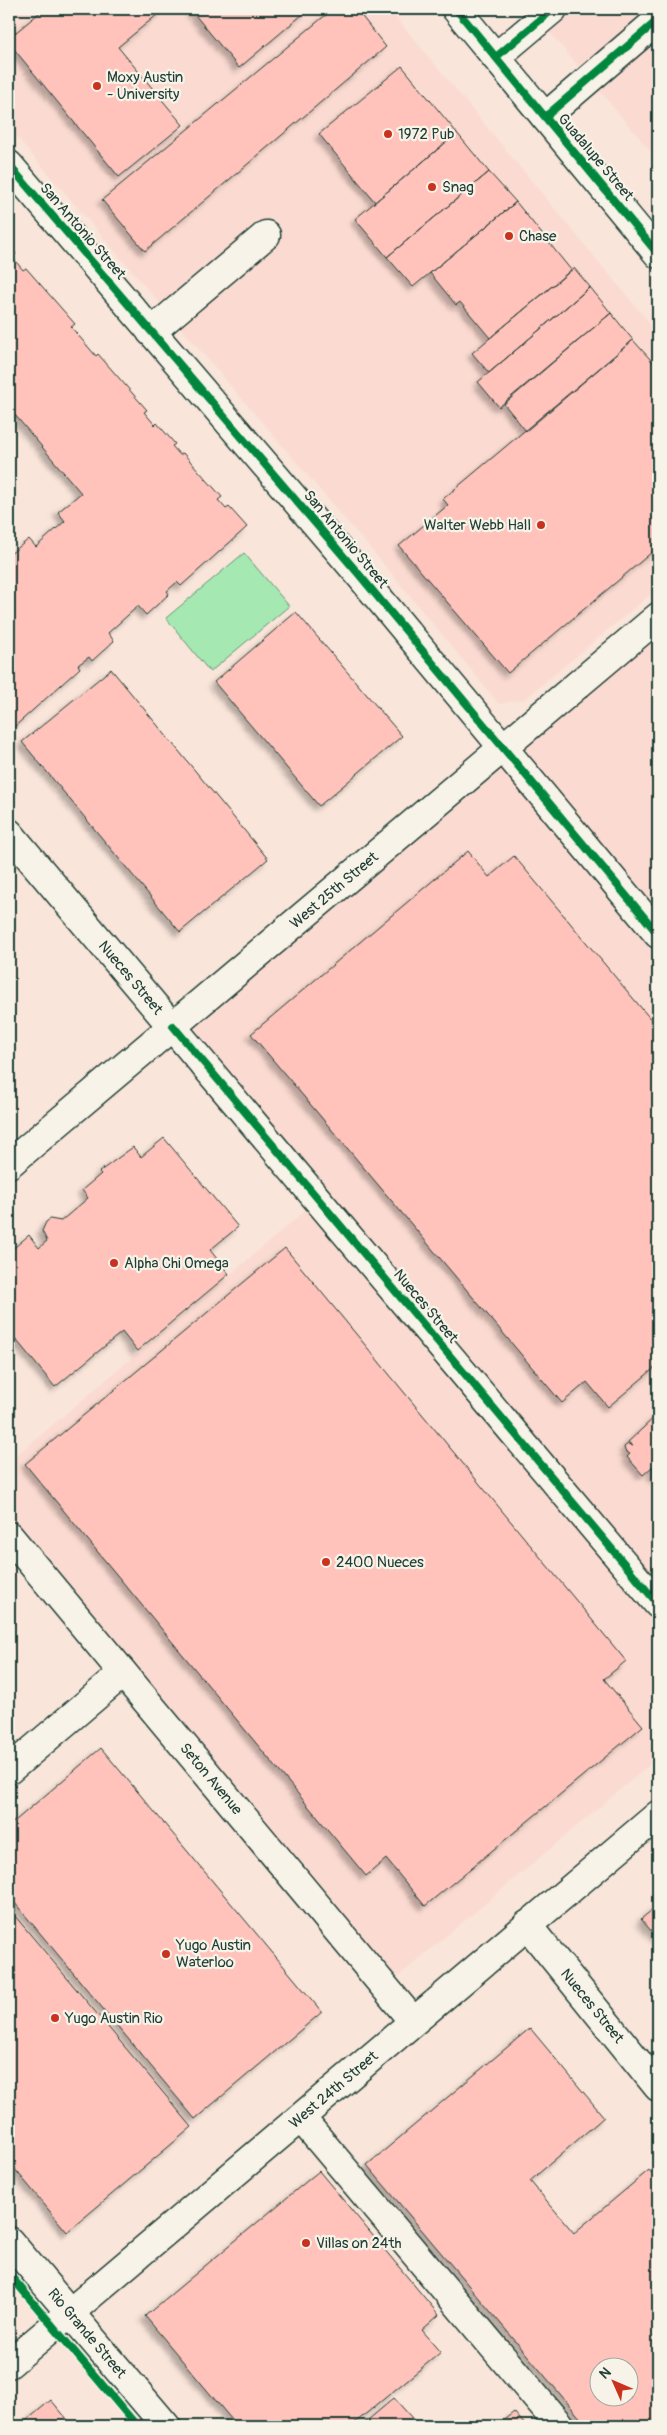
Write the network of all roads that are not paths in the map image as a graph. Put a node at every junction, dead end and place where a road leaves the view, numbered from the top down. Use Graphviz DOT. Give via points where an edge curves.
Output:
graph roads {
  1 [pos="456,9"];
  2 [pos="553,9"];
  3 [pos="658,20"];
  4 [pos="496,57"];
  5 [pos="545,117"];
  6 [pos="9,165"];
  7 [pos="266,235"];
  8 [pos="658,254"];
  9 [pos="151,332"];
  10 [pos="658,617"];
  11 [pos="503,748"];
  12 [pos="9,833"];
  13 [pos="658,934"];
  14 [pos="173,1026"];
  15 [pos="9,1164"];
  16 [pos="9,1536"];
  17 [pos="658,1604"];
  18 [pos="123,1673"];
  19 [pos="9,1770"];
  20 [pos="658,1815"];
  21 [pos="527,1925"];
  22 [pos="413,2021"];
  23 [pos="658,2087"];
  24 [pos="302,2118"];
  25 [pos="9,2241"];
  26 [pos="69,2313"];
  27 [pos="9,2364"];
  28 [pos="166,2426"];
  29 [pos="560,2426"];
  1 -- 4 [label="street, Guadalupe Street"];
  2 -- 4 [label="street"];
  3 -- 5 [label="street"];
  4 -- 5 [label="street, Guadalupe Street"];
  5 -- 8 [label="street, Guadalupe Street"];
  6 -- 9 [label="street, San Antonio Street"];
  7 -- 9 [label="street"];
  9 -- 11 [label="street, San Antonio Street"];
  10 -- 11 [label="street, West 25th Street"];
  11 -- 13 [label="street, San Antonio Street"];
  11 -- 14 [label="street, West 25th Street"];
  12 -- 14 [label="street, Nueces Street"];
  14 -- 15 [label="street, West 25th Street"];
  14 -- 17 [label="street, Nueces Street"];
  16 -- 18 [label="street, Seton Avenue"];
  18 -- 19 [label="street"];
  18 -- 22 [label="street, Seton Avenue"];
  20 -- 21 [label="street, West 24th Street"];
  21 -- 22 [label="street, West 24th Street"];
  21 -- 23 [label="street, Nueces Street"];
  22 -- 24 [label="street, West 24th Street"];
  24 -- 26 [label="street, West 24th Street"];
  24 -- 29 [label="street"];
  25 -- 26 [label="street, Rio Grande Street"];
  26 -- 27 [label="street, West 24th Street"];
  26 -- 28 [label="street, Rio Grande Street"];
}
